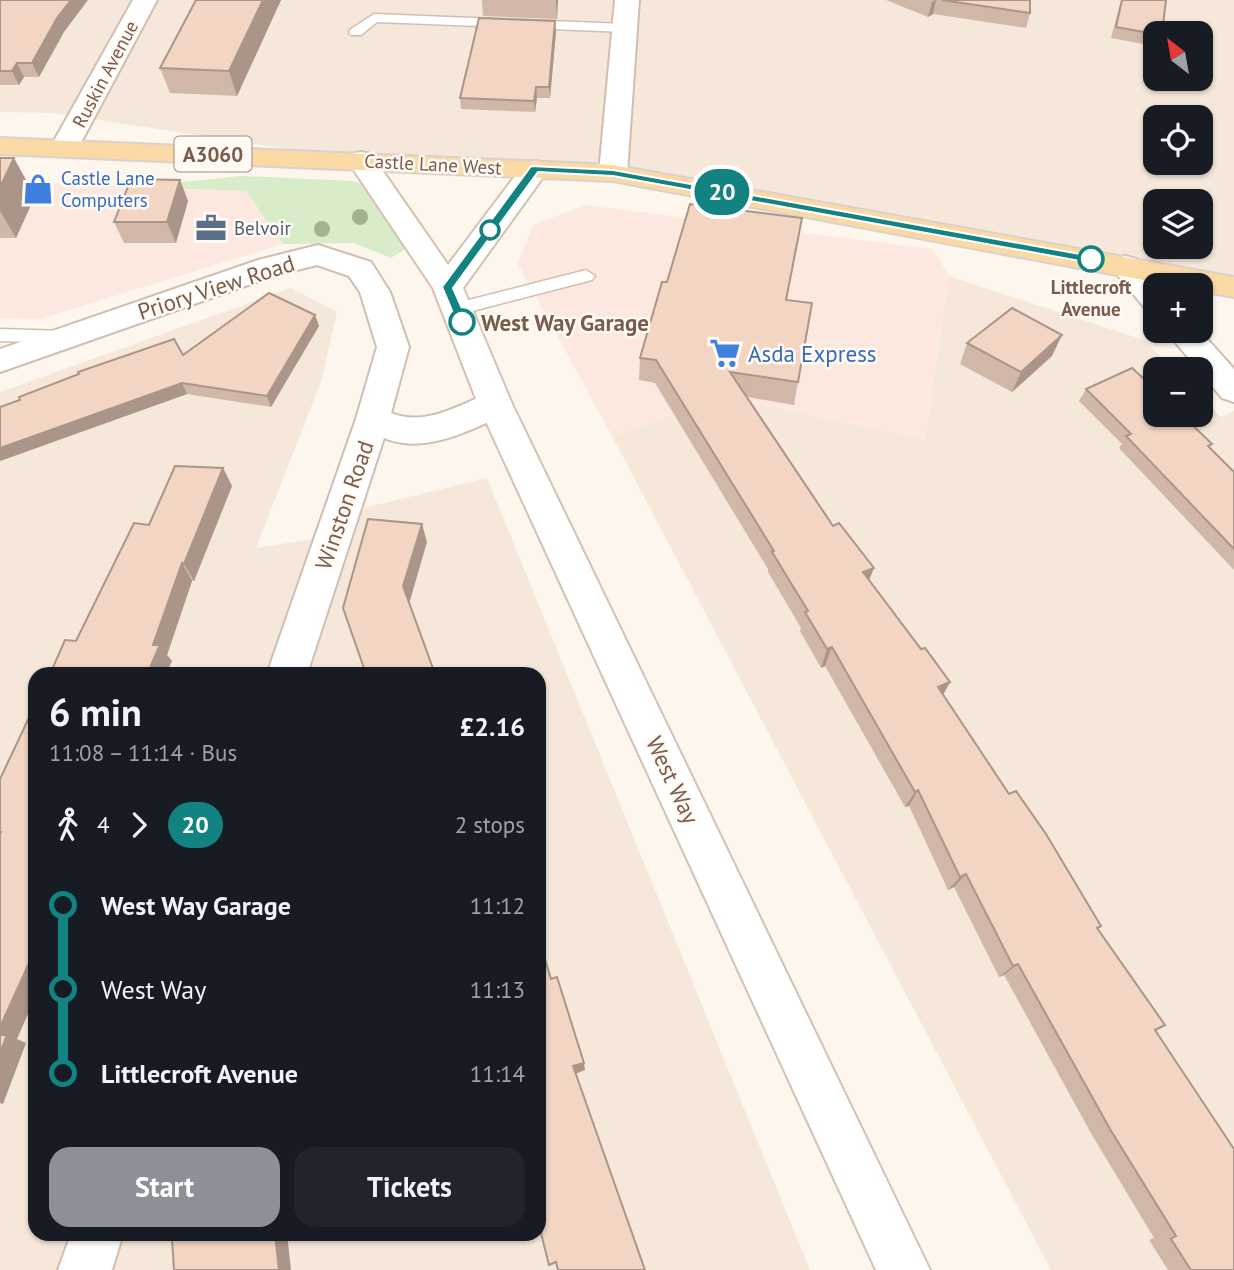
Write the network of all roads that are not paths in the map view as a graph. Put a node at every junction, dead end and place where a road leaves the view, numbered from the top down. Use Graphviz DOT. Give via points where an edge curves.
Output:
graph roads {
  1 [pos="145,0"];
  2 [pos="627,0"];
  3 [pos="625,28"];
  4 [pos="356,32"];
  5 [pos="0,146"];
  6 [pos="64,148"];
  7 [pos="361,160"];
  8 [pos="535,169"];
  9 [pos="613,173"];
  10 [pos="1125,266"];
  11 [pos="586,276"];
  12 [pos="1143,286"];
  13 [pos="1234,287"];
  14 [pos="452,298"];
  15 [pos="0,335"];
  16 [pos="64,337"];
  17 [pos="1193,343"];
  18 [pos="0,361"];
  19 [pos="1234,390"];
  20 [pos="495,404"];
  21 [pos="373,419"];
  22 [pos="289,667"];
  23 [pos="95,1241"];
  24 [pos="85,1270"];
  25 [pos="904,1270"];
  1 -- 6 [label="street, Ruskin Avenue"];
  2 -- 3 [label="street"];
  3 -- 4 [label="lane" via="374,18"];
  3 -- 9 [label="street"];
  5 -- 6 [label="main road, Castle Lane West / A3060"];
  6 -- 7 [label="main road, Castle Lane West / A3060"];
  7 -- 8 [label="main road, Castle Lane West / A3060"];
  7 -- 14 [label="street, West Way"];
  8 -- 9 [label="main road, Castle Lane West / A3060"];
  8 -- 14 [label="street"];
  9 -- 10 [label="main road, Castle Lane West / A3060"];
  10 -- 12 [label="street"];
  10 -- 13 [label="main road, Castle Lane West / A3060"];
  11 -- 14 [label="lane"];
  14 -- 20 [label="street, West Way"];
  15 -- 16 [label="lane"];
  16 -- 18 [label="street, Priory View Road"];
  16 -- 21 [label="street, Priory View Road" via="269,267 318,255 360,269 375,292 393,347"];
  17 -- 19 [label="street"];
  20 -- 21 [label="street, Winston Road" via="453,425 401,431"];
  20 -- 25 [label="street, West Way"];
  21 -- 22 [label="street, Winston Road"];
  23 -- 24 [label="street"];
}
